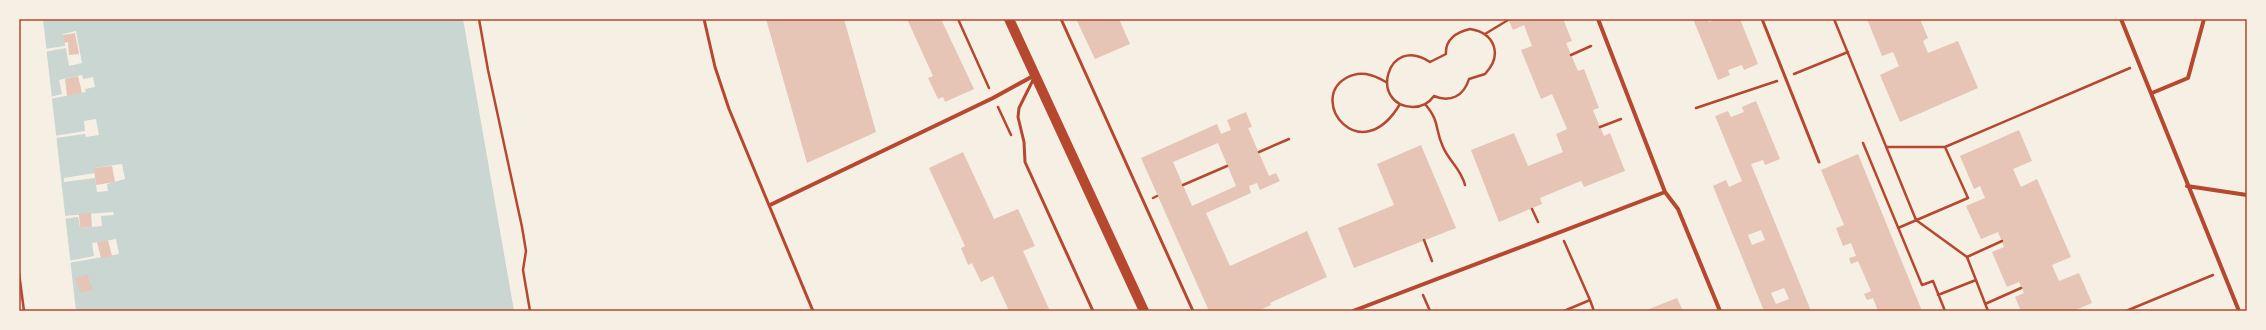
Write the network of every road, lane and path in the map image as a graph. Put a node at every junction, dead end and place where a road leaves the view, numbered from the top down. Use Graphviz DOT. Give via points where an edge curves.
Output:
graph roads {
  1 [pos="479,19"];
  2 [pos="704,19"];
  3 [pos="1061,19"];
  4 [pos="1598,19"];
  5 [pos="1762,19"];
  6 [pos="1834,19"];
  7 [pos="2121,19"];
  8 [pos="2204,19"];
  9 [pos="1508,20"];
  10 [pos="1010,21"];
  11 [pos="1485,34"];
  12 [pos="1591,46"];
  13 [pos="1848,52"];
  14 [pos="1571,55"];
  15 [pos="2140,64"];
  16 [pos="1036,74"];
  17 [pos="1786,78"];
  18 [pos="1386,82"];
  19 [pos="2152,93"];
  20 [pos="1400,104"];
  21 [pos="1425,104"];
  22 [pos="1696,108"];
  23 [pos="1621,119"];
  24 [pos="1600,127"];
  25 [pos="1289,139"];
  26 [pos="1863,143"];
  27 [pos="1945,146"];
  28 [pos="1887,147"];
  29 [pos="1259,152"];
  30 [pos="1819,162"];
  31 [pos="1227,166"];
  32 [pos="1183,185"];
  33 [pos="1466,185"];
  34 [pos="2187,186"];
  35 [pos="1666,192"];
  36 [pos="2247,195"];
  37 [pos="1157,196"];
  38 [pos="1153,198"];
  39 [pos="770,205"];
  40 [pos="1532,209"];
  41 [pos="1916,220"];
  42 [pos="1538,222"];
  43 [pos="1898,228"];
  44 [pos="1560,232"];
  45 [pos="1424,240"];
  46 [pos="2002,241"];
  47 [pos="1967,258"];
  48 [pos="1432,261"];
  49 [pos="2223,271"];
  50 [pos="19,273"];
  51 [pos="1976,280"];
  52 [pos="1418,286"];
  53 [pos="2021,288"];
  54 [pos="1938,295"];
  55 [pos="1590,300"];
  56 [pos="1985,304"];
  57 [pos="24,311"];
  58 [pos="530,311"];
  59 [pos="813,311"];
  60 [pos="1093,311"];
  61 [pos="1144,311"];
  62 [pos="1193,311"];
  63 [pos="1353,311"];
  64 [pos="1430,311"];
  65 [pos="1564,311"];
  66 [pos="1594,311"];
  67 [pos="1720,311"];
  68 [pos="1945,311"];
  69 [pos="1988,311"];
  70 [pos="2126,311"];
  71 [pos="2239,311"];
  1 -- 58 [label="path" via="524,239 526,251 523,270"];
  2 -- 39 [label="lane" via="724,95"];
  3 -- 62 [label="lane"];
  4 -- 35 [label="street"];
  5 -- 17 [label="lane"];
  6 -- 13 [label="path"];
  7 -- 15 [label="street"];
  8 -- 19 [label="street" via="2188,78"];
  9 -- 11 [label="path"];
  10 -- 16 [label="main road"];
  11 -- 18 [label="path" via="1470,29 1461,31 1448,42 1446,54 1430,62 1415,55 1398,59 1392,65"];
  11 -- 21 [label="path" via="1495,54 1490,69 1478,78 1469,79 1462,93 1455,98 1441,99 1434,96"];
  12 -- 14 [label="path"];
  13 -- 17 [label="path"];
  13 -- 28 [label="path"];
  15 -- 19 [label="street"];
  15 -- 27 [label="path"];
  16 -- 39 [label="street" via="993,98"];
  16 -- 60 [label="lane" via="1019,108 1025,162"];
  16 -- 61 [label="main road"];
  17 -- 22 [label="path"];
  17 -- 30 [label="lane"];
  18 -- 20 [label="path" via="1393,98"];
  18 -- 20 [label="path" via="1371,74 1362,73 1343,80 1333,97 1336,115 1349,129 1367,132 1384,123"];
  19 -- 34 [label="street"];
  20 -- 21 [label="path" via="1408,107"];
  21 -- 33 [label="path" via="1436,118 1443,148 1459,168"];
  23 -- 24 [label="path"];
  25 -- 29 [label="path"];
  26 -- 43 [label="path"];
  27 -- 28 [label="path"];
  27 -- 41 [label="path" via="1968,198"];
  28 -- 41 [label="path"];
  31 -- 32 [label="path"];
  34 -- 36 [label="street"];
  34 -- 49 [label="street"];
  35 -- 44 [label="street"];
  35 -- 67 [label="street" via="1678,209"];
  37 -- 38 [label="path"];
  39 -- 59 [label="lane"];
  40 -- 42 [label="path"];
  41 -- 43 [label="path"];
  41 -- 47 [label="path"];
  43 -- 54 [label="path" via="1922,285 1933,281"];
  44 -- 52 [label="street"];
  44 -- 55 [label="path"];
  45 -- 48 [label="path"];
  46 -- 47 [label="path"];
  47 -- 51 [label="path"];
  49 -- 70 [label="path"];
  49 -- 71 [label="street"];
  50 -- 57 [label="path"];
  51 -- 54 [label="path"];
  51 -- 56 [label="path"];
  52 -- 63 [label="street"];
  52 -- 64 [label="path"];
  53 -- 56 [label="path"];
  54 -- 68 [label="path"];
  55 -- 65 [label="path"];
  55 -- 66 [label="path"];
  56 -- 69 [label="path"];
}
